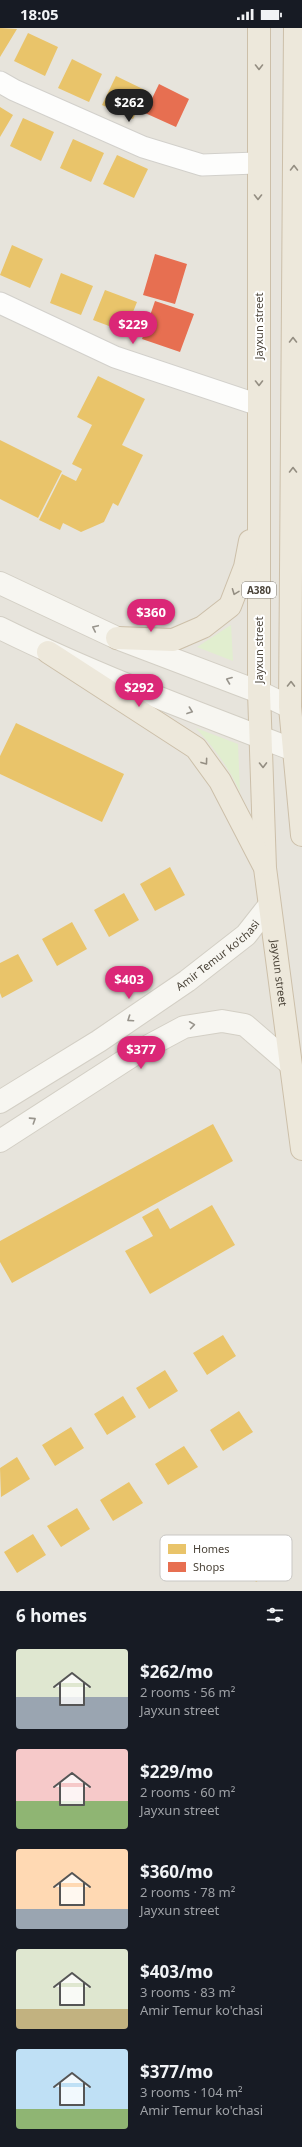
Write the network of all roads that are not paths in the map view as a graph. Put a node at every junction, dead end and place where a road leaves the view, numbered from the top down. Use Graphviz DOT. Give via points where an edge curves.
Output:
graph roads {
  1 [pos="259,28"];
  2 [pos="295,28"];
  3 [pos="0,82"];
  4 [pos="298,103"];
  5 [pos="258,163"];
  6 [pos="0,303"];
  7 [pos="259,405"];
  8 [pos="259,500"];
  9 [pos="293,502"];
  10 [pos="302,538"];
  11 [pos="0,583"];
  12 [pos="0,628"];
  13 [pos="117,638"];
  14 [pos="48,652"];
  15 [pos="259,692"];
  16 [pos="290,707"];
  17 [pos="262,738"];
  18 [pos="294,750"];
  19 [pos="302,835"];
  20 [pos="264,868"];
  21 [pos="268,907"];
  22 [pos="289,1063"];
  23 [pos="0,1102"];
  24 [pos="0,1141"];
  25 [pos="302,1149"];
  1 -- 5 [label="highway, Jayxun street / A380, one-way"];
  2 -- 4 [label="highway, A380"];
  3 -- 5 [label="street" via="144,147 194,163"];
  9 -- 4 [label="highway, A380, one-way"];
  5 -- 7 [label="highway, Jayxun street / A380, one-way"];
  6 -- 7 [label="street" via="115,357"];
  7 -- 8 [label="highway, Jayxun street / A380"];
  8 -- 13 [label="highway, one-way" via="244,567 230,606 202,627 173,640"];
  8 -- 15 [label="highway, Jayxun street / A380"];
  9 -- 10 [label="highway"];
  16 -- 9 [label="highway, A380, one-way"];
  13 -- 11 [label="main road, one-way"];
  12 -- 14 [label="main road"];
  15 -- 13 [label="main road, one-way"];
  14 -- 17 [label="main road, one-way"];
  14 -- 20 [label="highway, one-way" via="196,748 220,781"];
  15 -- 16 [label="main road"];
  15 -- 17 [label="highway, Jayxun street / A380"];
  16 -- 18 [label="highway, A380"];
  17 -- 18 [label="main road"];
  17 -- 20 [label="highway, Jayxun street / A380, one-way"];
  18 -- 19 [label="highway, A380"];
  20 -- 21 [label="highway, Jayxun street / A380"];
  21 -- 22 [label="highway, Jayxun street / A380"];
  21 -- 23 [label="main road, Amir Temur ko'chasi, one-way" via="246,935 187,981 99,1041"];
  24 -- 22 [label="main road, one-way" via="140,1050 184,1027 222,1021 244,1025"];
  22 -- 25 [label="highway, Jayxun street / A380"];
}
